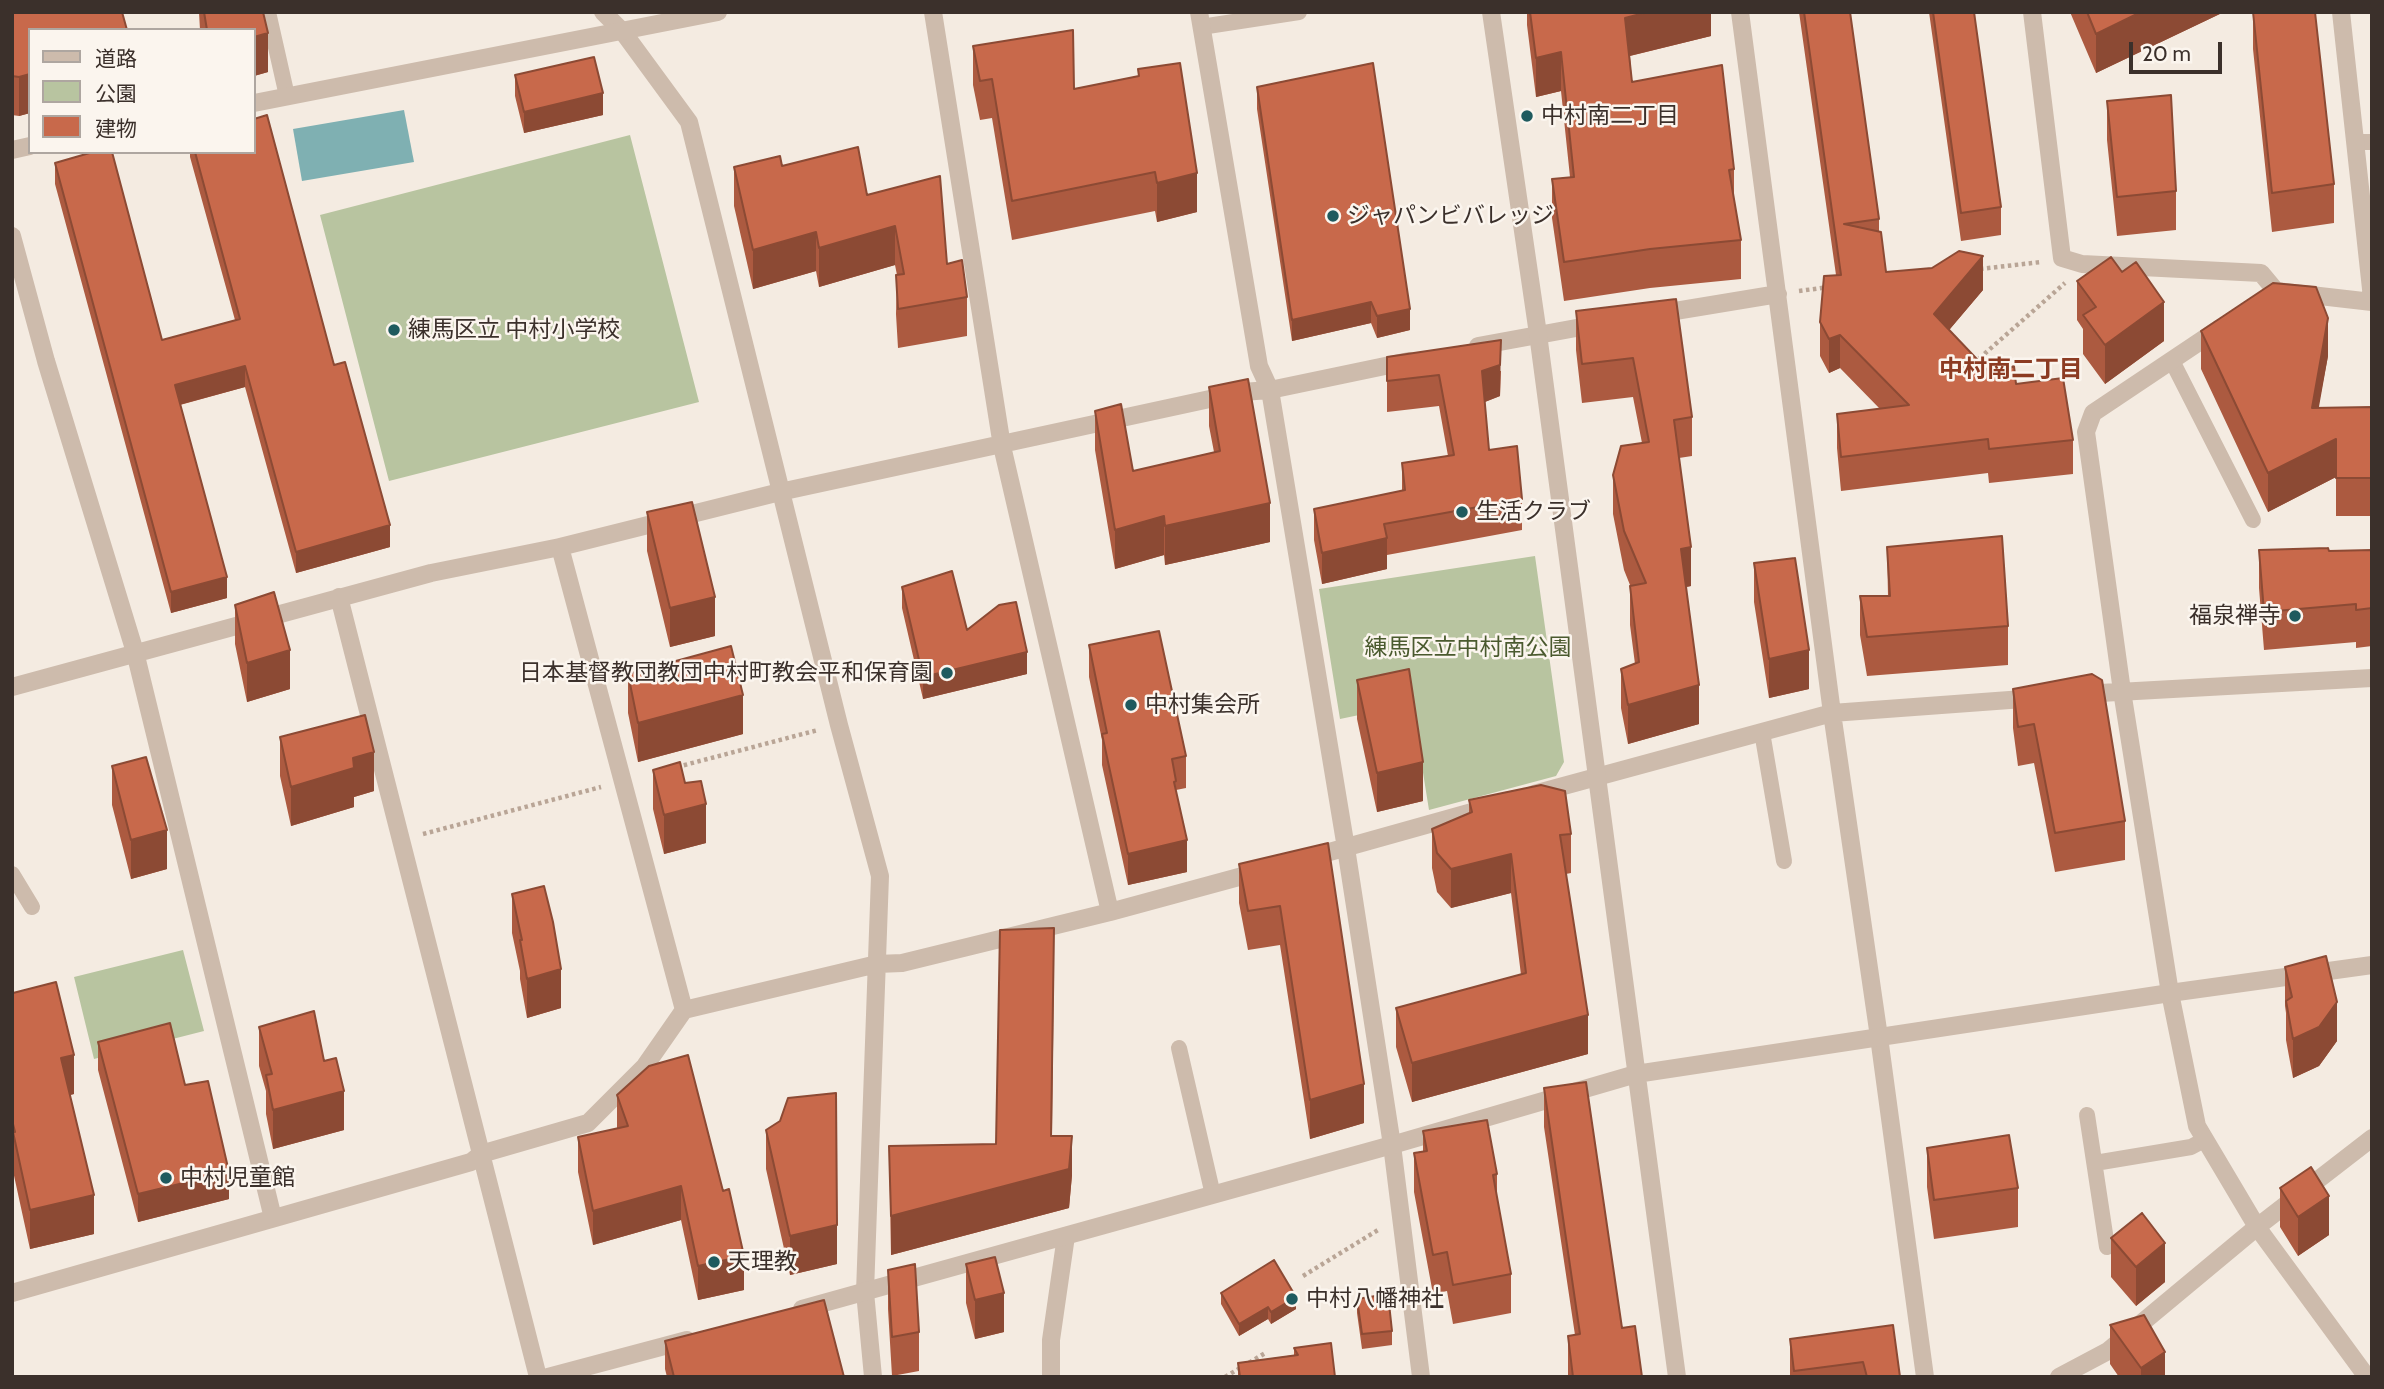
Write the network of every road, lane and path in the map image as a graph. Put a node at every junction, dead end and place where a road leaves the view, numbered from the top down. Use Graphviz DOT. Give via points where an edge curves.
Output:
graph roads {
  1 [pos="268,12"];
  2 [pos="603,12"];
  3 [pos="718,12"];
  4 [pos="933,12"];
  5 [pos="1299,12"];
  6 [pos="1491,12"];
  7 [pos="1740,12"];
  8 [pos="2032,12"];
  9 [pos="2341,12"];
  10 [pos="1200,20"];
  11 [pos="623,32"];
  12 [pos="287,96"];
  13 [pos="256,103"];
  14 [pos="2363,142"];
  15 [pos="12,236"];
  16 [pos="2050,261"];
  17 [pos="1968,270"];
  18 [pos="2058,277"];
  19 [pos="1832,287"];
  20 [pos="1778,294"];
  21 [pos="2372,300"];
  22 [pos="1644,316"];
  23 [pos="2235,318"];
  24 [pos="1618,321"];
  25 [pos="1538,334"];
  26 [pos="1457,351"];
  27 [pos="1430,356"];
  28 [pos="2172,361"];
  29 [pos="1969,368"];
  30 [pos="1270,390"];
  31 [pos="1002,446"];
  32 [pos="780,492"];
  33 [pos="2253,520"];
  34 [pos="560,547"];
  35 [pos="339,597"];
  36 [pos="135,652"];
  37 [pos="2372,678"];
  38 [pos="12,687"];
  39 [pos="2122,691"];
  40 [pos="1832,713"];
  41 [pos="1762,732"];
  42 [pos="1596,777"];
  43 [pos="1346,848"];
  44 [pos="1784,861"];
  45 [pos="12,874"];
  46 [pos="32,907"];
  47 [pos="1110,912"];
  48 [pos="877,964"];
  49 [pos="2372,965"];
  50 [pos="2170,993"];
  51 [pos="684,1010"];
  52 [pos="1879,1037"];
  53 [pos="1179,1048"];
  54 [pos="1636,1074"];
  55 [pos="2087,1115"];
  56 [pos="2372,1138"];
  57 [pos="2204,1140"];
  58 [pos="1392,1145"];
  59 [pos="481,1154"];
  60 [pos="2095,1163"];
  61 [pos="1213,1195"];
  62 [pos="1400,1217"];
  63 [pos="273,1218"];
  64 [pos="2257,1227"];
  65 [pos="1066,1236"];
  66 [pos="2107,1247"];
  67 [pos="1303,1276"];
  68 [pos="865,1292"];
  69 [pos="12,1293"];
  70 [pos="789,1312"];
  71 [pos="709,1334"];
  72 [pos="1267,1352"];
  73 [pos="538,1377"];
  74 [pos="548,1377"];
  75 [pos="873,1377"];
  76 [pos="1051,1377"];
  77 [pos="1225,1377"];
  78 [pos="1421,1377"];
  79 [pos="1677,1377"];
  80 [pos="1925,1377"];
  81 [pos="2059,1377"];
  82 [pos="2367,1377"];
  1 -- 12 [label="lane"];
  2 -- 11 [label="street"];
  3 -- 11 [label="street"];
  4 -- 31 [label="street"];
  5 -- 10 [label="lane"];
  6 -- 25 [label="street"];
  7 -- 20 [label="street"];
  8 -- 21 [label="street" via="2062,258 2082,264 2261,273 2271,294"];
  9 -- 14 [label="street"];
  10 -- 30 [label="street" via="1259,366"];
  11 -- 12 [label="street"];
  11 -- 32 [label="street" via="690,122"];
  12 -- 13 [label="street"];
  14 -- 21 [label="street"];
  15 -- 36 [label="street"];
  16 -- 17 [label="path"];
  18 -- 29 [label="path" via="2070,278"];
  19 -- 20 [label="path"];
  20 -- 22 [label="street"];
  20 -- 40 [label="street"];
  23 -- 28 [label="street"];
  24 -- 25 [label="street"];
  25 -- 26 [label="street"];
  25 -- 42 [label="street"];
  27 -- 30 [label="street"];
  28 -- 33 [label="lane"];
  28 -- 39 [label="street" via="2093,413 2086,432"];
  30 -- 31 [label="street" via="1242,392"];
  30 -- 43 [label="street"];
  31 -- 32 [label="street"];
  31 -- 47 [label="street"];
  32 -- 34 [label="street"];
  32 -- 48 [label="street" via="880,876"];
  34 -- 35 [label="street"];
  34 -- 51 [label="street"];
  35 -- 36 [label="street"];
  35 -- 59 [label="street"];
  36 -- 38 [label="street"];
  36 -- 63 [label="street"];
  37 -- 39 [label="street"];
  39 -- 40 [label="street"];
  39 -- 50 [label="street"];
  40 -- 41 [label="street"];
  40 -- 52 [label="street"];
  41 -- 42 [label="street"];
  41 -- 44 [label="lane"];
  42 -- 43 [label="street"];
  42 -- 54 [label="street"];
  43 -- 47 [label="street"];
  43 -- 58 [label="street"];
  45 -- 46 [label="lane"];
  47 -- 48 [label="street" via="902,963"];
  48 -- 51 [label="street"];
  48 -- 68 [label="street"];
  49 -- 50 [label="street"];
  50 -- 52 [label="street"];
  50 -- 57 [label="street" via="2197,1126"];
  51 -- 59 [label="street" via="645,1066 588,1123"];
  52 -- 54 [label="street"];
  52 -- 80 [label="street"];
  53 -- 61 [label="lane"];
  54 -- 58 [label="street"];
  54 -- 79 [label="street"];
  55 -- 60 [label="lane"];
  56 -- 64 [label="street"];
  57 -- 60 [label="lane" via="2191,1147"];
  57 -- 64 [label="street"];
  58 -- 61 [label="street"];
  58 -- 62 [label="street"];
  59 -- 63 [label="street" via="471,1162"];
  59 -- 73 [label="street"];
  60 -- 66 [label="lane"];
  61 -- 65 [label="street"];
  62 -- 67 [label="path"];
  62 -- 78 [label="street"];
  63 -- 69 [label="street"];
  64 -- 81 [label="street" via="2108,1351"];
  64 -- 82 [label="street"];
  65 -- 68 [label="street"];
  65 -- 76 [label="street" via="1051,1340"];
  68 -- 70 [label="street"];
  68 -- 75 [label="street"];
  71 -- 74 [label="street"];
  72 -- 77 [label="path"];
}
